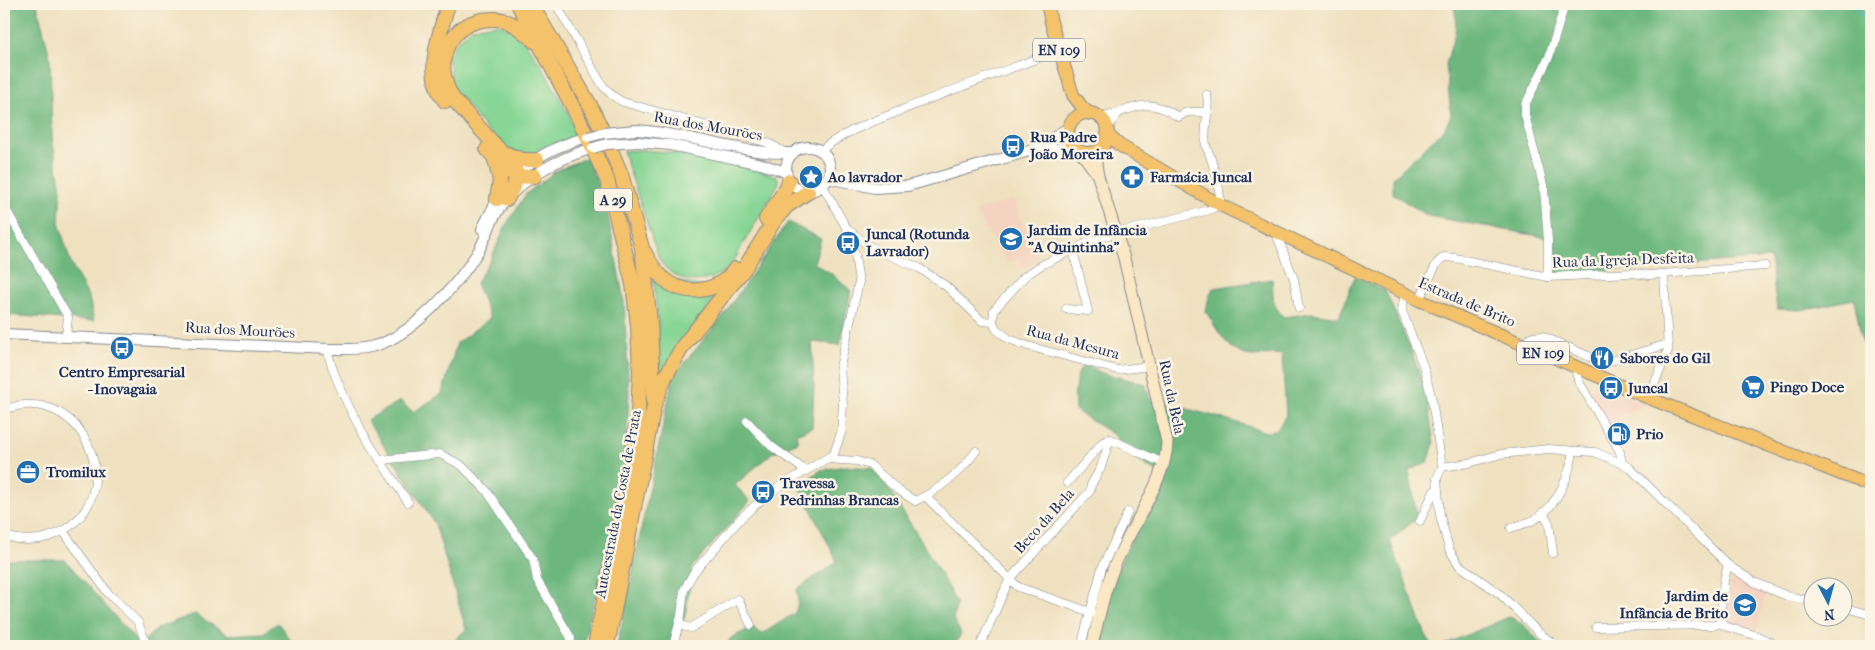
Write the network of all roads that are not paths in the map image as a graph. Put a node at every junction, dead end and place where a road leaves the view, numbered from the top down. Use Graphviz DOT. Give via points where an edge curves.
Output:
graph roads {
  1 [pos="448,4"];
  2 [pos="518,4"];
  3 [pos="531,4"];
  4 [pos="556,4"];
  5 [pos="1048,4"];
  6 [pos="1564,8"];
  7 [pos="539,44"];
  8 [pos="1060,50"];
  9 [pos="1207,94"];
  10 [pos="1073,95"];
  11 [pos="1120,112"];
  12 [pos="1208,112"];
  13 [pos="1070,124"];
  14 [pos="1101,132"];
  15 [pos="1043,147"];
  16 [pos="1078,150"];
  17 [pos="820,151"];
  18 [pos="790,153"];
  19 [pos="497,154"];
  20 [pos="537,160"];
  21 [pos="516,176"];
  22 [pos="535,176"];
  23 [pos="787,176"];
  24 [pos="1098,176"];
  25 [pos="826,182"];
  26 [pos="808,192"];
  27 [pos="502,199"];
  28 [pos="1220,205"];
  29 [pos="4,206"];
  30 [pos="847,229"];
  31 [pos="1116,233"];
  32 [pos="1276,233"];
  33 [pos="871,247"];
  34 [pos="642,248"];
  35 [pos="1073,250"];
  36 [pos="855,255"];
  37 [pos="1765,266"];
  38 [pos="1664,274"];
  39 [pos="1548,277"];
  40 [pos="1405,293"];
  41 [pos="1419,300"];
  42 [pos="1300,308"];
  43 [pos="1066,309"];
  44 [pos="993,322"];
  45 [pos="4,334"];
  46 [pos="66,337"];
  47 [pos="1668,344"];
  48 [pos="1526,346"];
  49 [pos="328,349"];
  50 [pos="1150,366"];
  51 [pos="1575,367"];
  52 [pos="1649,398"];
  53 [pos="654,406"];
  54 [pos="5,409"];
  55 [pos="747,422"];
  56 [pos="1110,439"];
  57 [pos="1573,451"];
  58 [pos="976,452"];
  59 [pos="827,459"];
  60 [pos="380,460"];
  61 [pos="1622,463"];
  62 [pos="1164,464"];
  63 [pos="1442,466"];
  64 [pos="806,471"];
  65 [pos="1067,483"];
  66 [pos="1871,486"];
  67 [pos="1438,490"];
  68 [pos="925,496"];
  69 [pos="408,502"];
  70 [pos="1128,512"];
  71 [pos="1543,512"];
  72 [pos="1420,521"];
  73 [pos="1512,528"];
  74 [pos="63,531"];
  75 [pos="4,535"];
  76 [pos="1553,553"];
  77 [pos="1728,565"];
  78 [pos="1009,580"];
  79 [pos="1802,599"];
  80 [pos="1852,610"];
  81 [pos="1094,614"];
  82 [pos="1871,615"];
  83 [pos="1721,623"];
  84 [pos="679,625"];
  85 [pos="751,625"];
  86 [pos="1596,627"];
  87 [pos="147,646"];
  88 [pos="570,646"];
  89 [pos="595,646"];
  90 [pos="607,646"];
  91 [pos="673,646"];
  92 [pos="980,646"];
  93 [pos="1081,646"];
  94 [pos="1092,646"];
  95 [pos="1557,646"];
  96 [pos="1776,646"];
  1 -- 19 [label="highway" via="434,66 436,85 443,99"];
  2 -- 7 [label="highway, Autoestrada da Costa de Prata / A 29"];
  3 -- 34 [label="highway, Autoestrada da Costa de Prata / A 29" via="606,138 621,174"];
  4 -- 18 [label="street" via="607,92 615,98 768,143"];
  5 -- 8 [label="main road, EN 109"];
  6 -- 39 [label="street" via="1549,58 1525,105 1544,189"];
  7 -- 19 [label="highway" via="512,23 496,19 464,26 447,47 442,62 447,90"];
  7 -- 89 [label="highway, Autoestrada da Costa de Prata / A 29" via="607,179 633,284 638,326 638,414"];
  8 -- 10 [label="main road, EN 109"];
  8 -- 17 [label="street" via="874,122 842,136"];
  9 -- 12 [label="street"];
  10 -- 13 [label="main road, EN 109"];
  10 -- 14 [label="main road, EN 109"];
  11 -- 12 [label="street" via="1143,104 1156,106 1178,117 1186,112"];
  11 -- 14 [label="street"];
  11 -- 14 [label="street"];
  12 -- 28 [label="street" via="1204,134"];
  13 -- 14 [label="main road, EN 109" via="1083,114"];
  13 -- 15 [label="street"];
  13 -- 16 [label="main road, EN 109" via="1068,138"];
  14 -- 16 [label="main road, EN 109" via="1092,152"];
  14 -- 24 [label="main road, Rua da Bela" via="1096,164"];
  14 -- 28 [label="main road, Estrada de Brito / EN 109"];
  15 -- 16 [label="street"];
  15 -- 25 [label="street" via="908,186 875,188"];
  16 -- 24 [label="main road, Rua da Bela"];
  17 -- 18 [label="street" via="808,147"];
  17 -- 25 [label="street" via="829,163"];
  18 -- 20 [label="street, Rua dos Mourões, bridge" via="764,152 671,133 636,130 573,141"];
  18 -- 23 [label="street"];
  19 -- 20 [label="highway"];
  19 -- 21 [label="highway" via="507,172"];
  19 -- 27 [label="highway"];
  20 -- 21 [label="street, Rua dos Mourões"];
  21 -- 22 [label="highway"];
  21 -- 27 [label="highway" via="514,186"];
  22 -- 23 [label="street, Rua dos Mourões, bridge" via="558,160 607,144 638,142 670,145 761,164"];
  22 -- 27 [label="street, Rua dos Mourões"];
  23 -- 26 [label="street" via="799,190"];
  23 -- 34 [label="highway" via="784,192 733,272 719,284 690,290 670,284 657,273"];
  24 -- 31 [label="main road, Rua da Bela"];
  25 -- 26 [label="street"];
  25 -- 30 [label="street"];
  26 -- 53 [label="highway" via="787,206 774,221 744,270 683,346 665,377"];
  27 -- 49 [label="street, Rua dos Mourões" via="453,285 413,324 392,340 371,347"];
  28 -- 31 [label="street"];
  28 -- 32 [label="main road, Estrada de Brito / EN 109"];
  29 -- 46 [label="street" via="68,318"];
  30 -- 33 [label="street, Rua da Mesura"];
  30 -- 36 [label="street"];
  31 -- 35 [label="street"];
  31 -- 50 [label="main road, Rua da Bela"];
  32 -- 40 [label="main road, Estrada de Brito / EN 109"];
  32 -- 42 [label="street" via="1294,279"];
  33 -- 36 [label="street"];
  33 -- 44 [label="street, Rua da Mesura" via="919,268 946,286 982,321"];
  34 -- 53 [label="highway, Autoestrada da Costa de Prata / A 29"];
  35 -- 43 [label="street" via="1088,311"];
  35 -- 44 [label="street" via="1025,276 994,310"];
  36 -- 59 [label="street" via="859,282 840,367 841,433 834,454"];
  37 -- 38 [label="street, Rua da Igreja Desfeita"];
  38 -- 39 [label="street, Rua da Igreja Desfeita"];
  38 -- 47 [label="street"];
  39 -- 41 [label="street, Rua da Igreja Desfeita" via="1444,257 1437,263"];
  40 -- 41 [label="main road, Estrada de Brito / EN 109"];
  40 -- 63 [label="street" via="1402,311 1424,368"];
  41 -- 48 [label="main road, Estrada de Brito / EN 109"];
  44 -- 50 [label="street, Rua da Mesura" via="996,329 1009,339 1028,346 1117,370"];
  45 -- 46 [label="street, Rua dos Mourões"];
  46 -- 49 [label="street, Rua dos Mourões"];
  47 -- 48 [label="street" via="1604,363 1542,336 1530,337"];
  47 -- 52 [label="street"];
  48 -- 51 [label="main road, Estrada de Brito / EN 109"];
  49 -- 60 [label="street" via="342,393 368,444"];
  50 -- 62 [label="main road, Rua da Bela" via="1167,442"];
  51 -- 52 [label="main road, Estrada de Brito / EN 109"];
  51 -- 61 [label="street" via="1578,380 1620,452"];
  52 -- 66 [label="main road, Estrada de Brito / EN 109"];
  53 -- 90 [label="highway, Autoestrada da Costa de Prata / A 29"];
  54 -- 74 [label="street" via="39,406 53,410 72,423 87,440 96,473 93,490 82,513"];
  55 -- 64 [label="street" via="771,446"];
  56 -- 62 [label="street"];
  56 -- 65 [label="street" via="1103,442"];
  56 -- 78 [label="street, Beco da Bela" via="1090,492"];
  57 -- 61 [label="street" via="1595,452"];
  57 -- 63 [label="street" via="1548,449 1501,454"];
  57 -- 71 [label="street" via="1563,487"];
  58 -- 68 [label="street" via="964,467"];
  59 -- 64 [label="street"];
  59 -- 68 [label="street" via="870,465 898,490 915,500"];
  60 -- 69 [label="street"];
  60 -- 88 [label="street" via="440,454 461,465 486,490 533,559 537,580 570,638"];
  61 -- 77 [label="street"];
  62 -- 81 [label="main road, Rua da Bela"];
  63 -- 67 [label="street" via="1437,478"];
  64 -- 84 [label="street" via="769,493 741,518 694,572 684,590"];
  67 -- 72 [label="street" via="1434,491"];
  67 -- 95 [label="street" via="1440,515 1449,548 1459,566 1500,594 1539,633"];
  68 -- 78 [label="street"];
  70 -- 81 [label="street, Rua da Bela" via="1102,568"];
  71 -- 73 [label="street" via="1536,519"];
  71 -- 76 [label="street" via="1549,523"];
  74 -- 75 [label="street" via="46,538 28,540"];
  74 -- 87 [label="street" via="108,592 138,622"];
  77 -- 79 [label="street" via="1754,582"];
  77 -- 83 [label="street"];
  78 -- 81 [label="street" via="1018,587"];
  78 -- 92 [label="street, Beco da Bela"];
  80 -- 82 [label="street"];
  81 -- 93 [label="street, Rua da Bela"];
  81 -- 94 [label="main road, Rua da Bela"];
  83 -- 86 [label="street"];
  83 -- 96 [label="street"];
  84 -- 85 [label="street" via="691,628 738,599"];
  84 -- 91 [label="street"];
}
